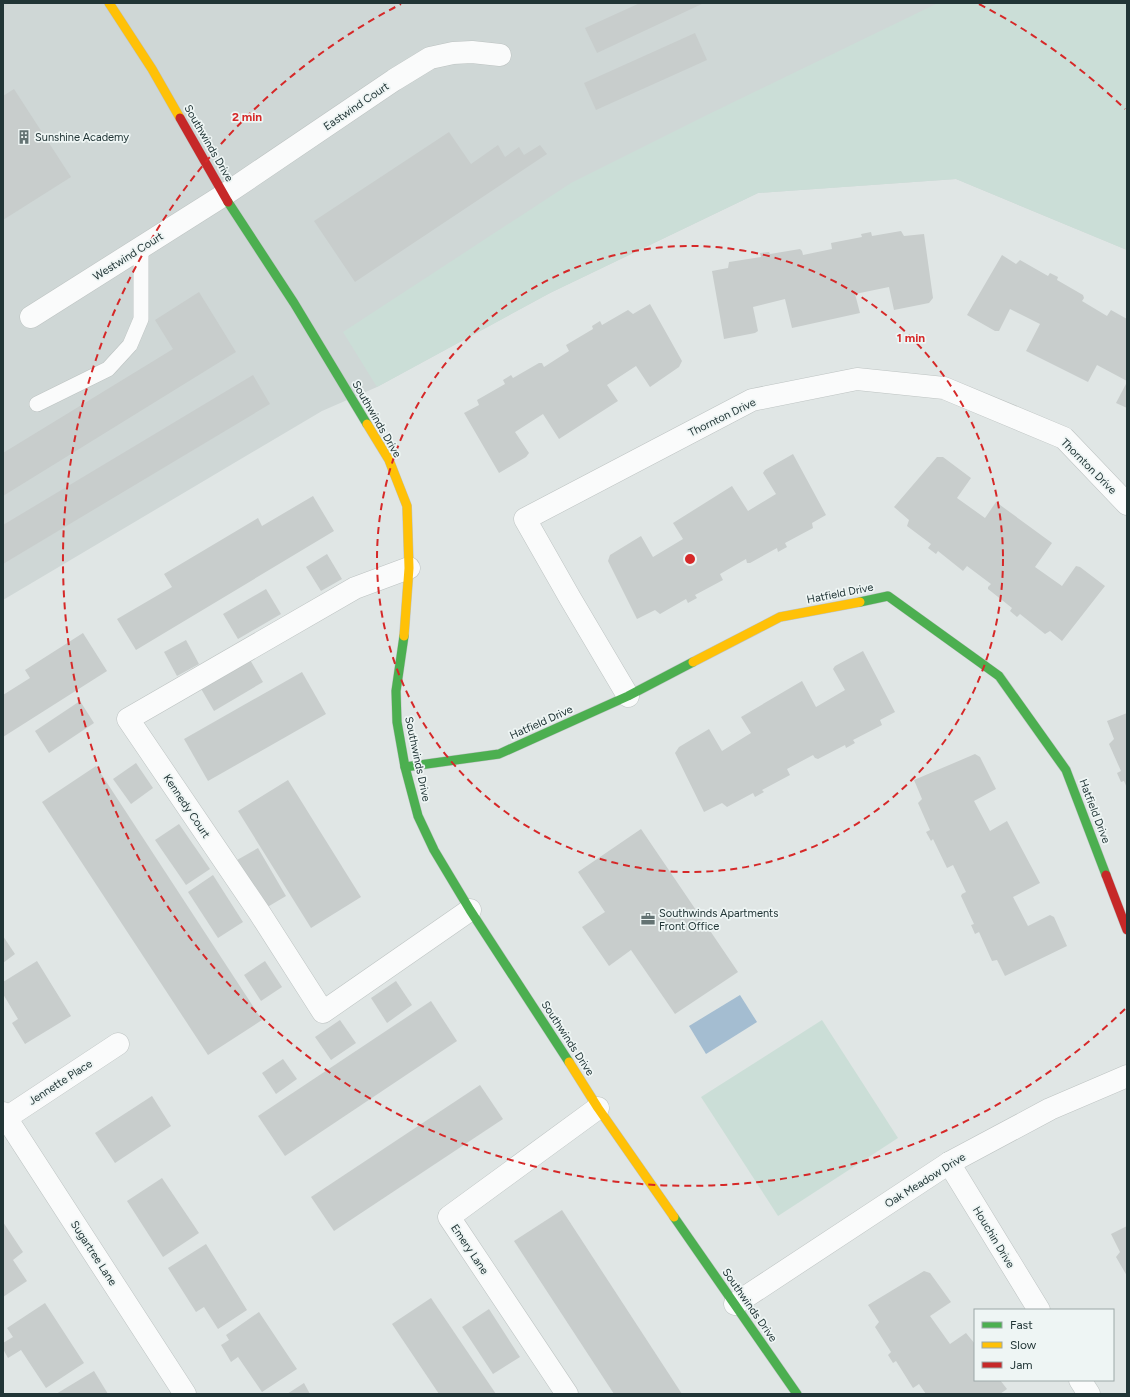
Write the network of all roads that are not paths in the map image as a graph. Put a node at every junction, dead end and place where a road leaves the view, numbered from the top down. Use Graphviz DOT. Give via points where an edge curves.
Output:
graph roads {
  1 [pos="109,3"];
  2 [pos="500,56"];
  3 [pos="224,195"];
  4 [pos="141,247"];
  5 [pos="31,317"];
  6 [pos="37,404"];
  7 [pos="1127,504"];
  8 [pos="409,568"];
  9 [pos="628,696"];
  10 [pos="405,766"];
  11 [pos="470,910"];
  12 [pos="1127,930"];
  13 [pos="118,1044"];
  14 [pos="1127,1076"];
  15 [pos="598,1108"];
  16 [pos="4,1117"];
  17 [pos="949,1163"];
  18 [pos="735,1304"];
  19 [pos="1038,1309"];
  20 [pos="1081,1381"];
  21 [pos="185,1394"];
  22 [pos="567,1394"];
  23 [pos="797,1394"];
  24 [pos="1088,1394"];
  1 -- 3 [label="street, Southwinds Drive" via="152,69"];
  2 -- 3 [label="street, Eastwind Court" via="472,52 430,58"];
  3 -- 4 [label="street, Westwind Court"];
  3 -- 8 [label="street, Southwinds Drive" via="294,303 389,460 407,506"];
  4 -- 5 [label="street, Westwind Court"];
  4 -- 6 [label="lane" via="141,319 130,345 108,369"];
  7 -- 9 [label="street, Thornton Drive" via="1064,438 944,388 857,379 752,400 525,519"];
  8 -- 10 [label="street, Southwinds Drive" via="404,636 396,691 397,722"];
  8 -- 11 [label="street, Kennedy Court" via="355,588 128,719 259,912 323,1012"];
  9 -- 10 [label="street, Hatfield Drive" via="499,754"];
  9 -- 12 [label="street, Hatfield Drive" via="780,617 888,596 1000,676 1066,770"];
  10 -- 11 [label="street, Southwinds Drive" via="418,816 434,850"];
  11 -- 15 [label="street, Southwinds Drive"];
  13 -- 16 [label="street, Jennette Place"];
  14 -- 17 [label="street, Oak Meadow Drive" via="1050,1109"];
  15 -- 18 [label="street, Southwinds Drive"];
  15 -- 22 [label="street, Emery Lane" via="449,1217"];
  16 -- 21 [label="street, Sugartree Lane"];
  17 -- 18 [label="street, Oak Meadow Drive"];
  17 -- 19 [label="street, Houchin Drive"];
  18 -- 23 [label="street, Southwinds Drive"];
  20 -- 24 [label="street"];
}
